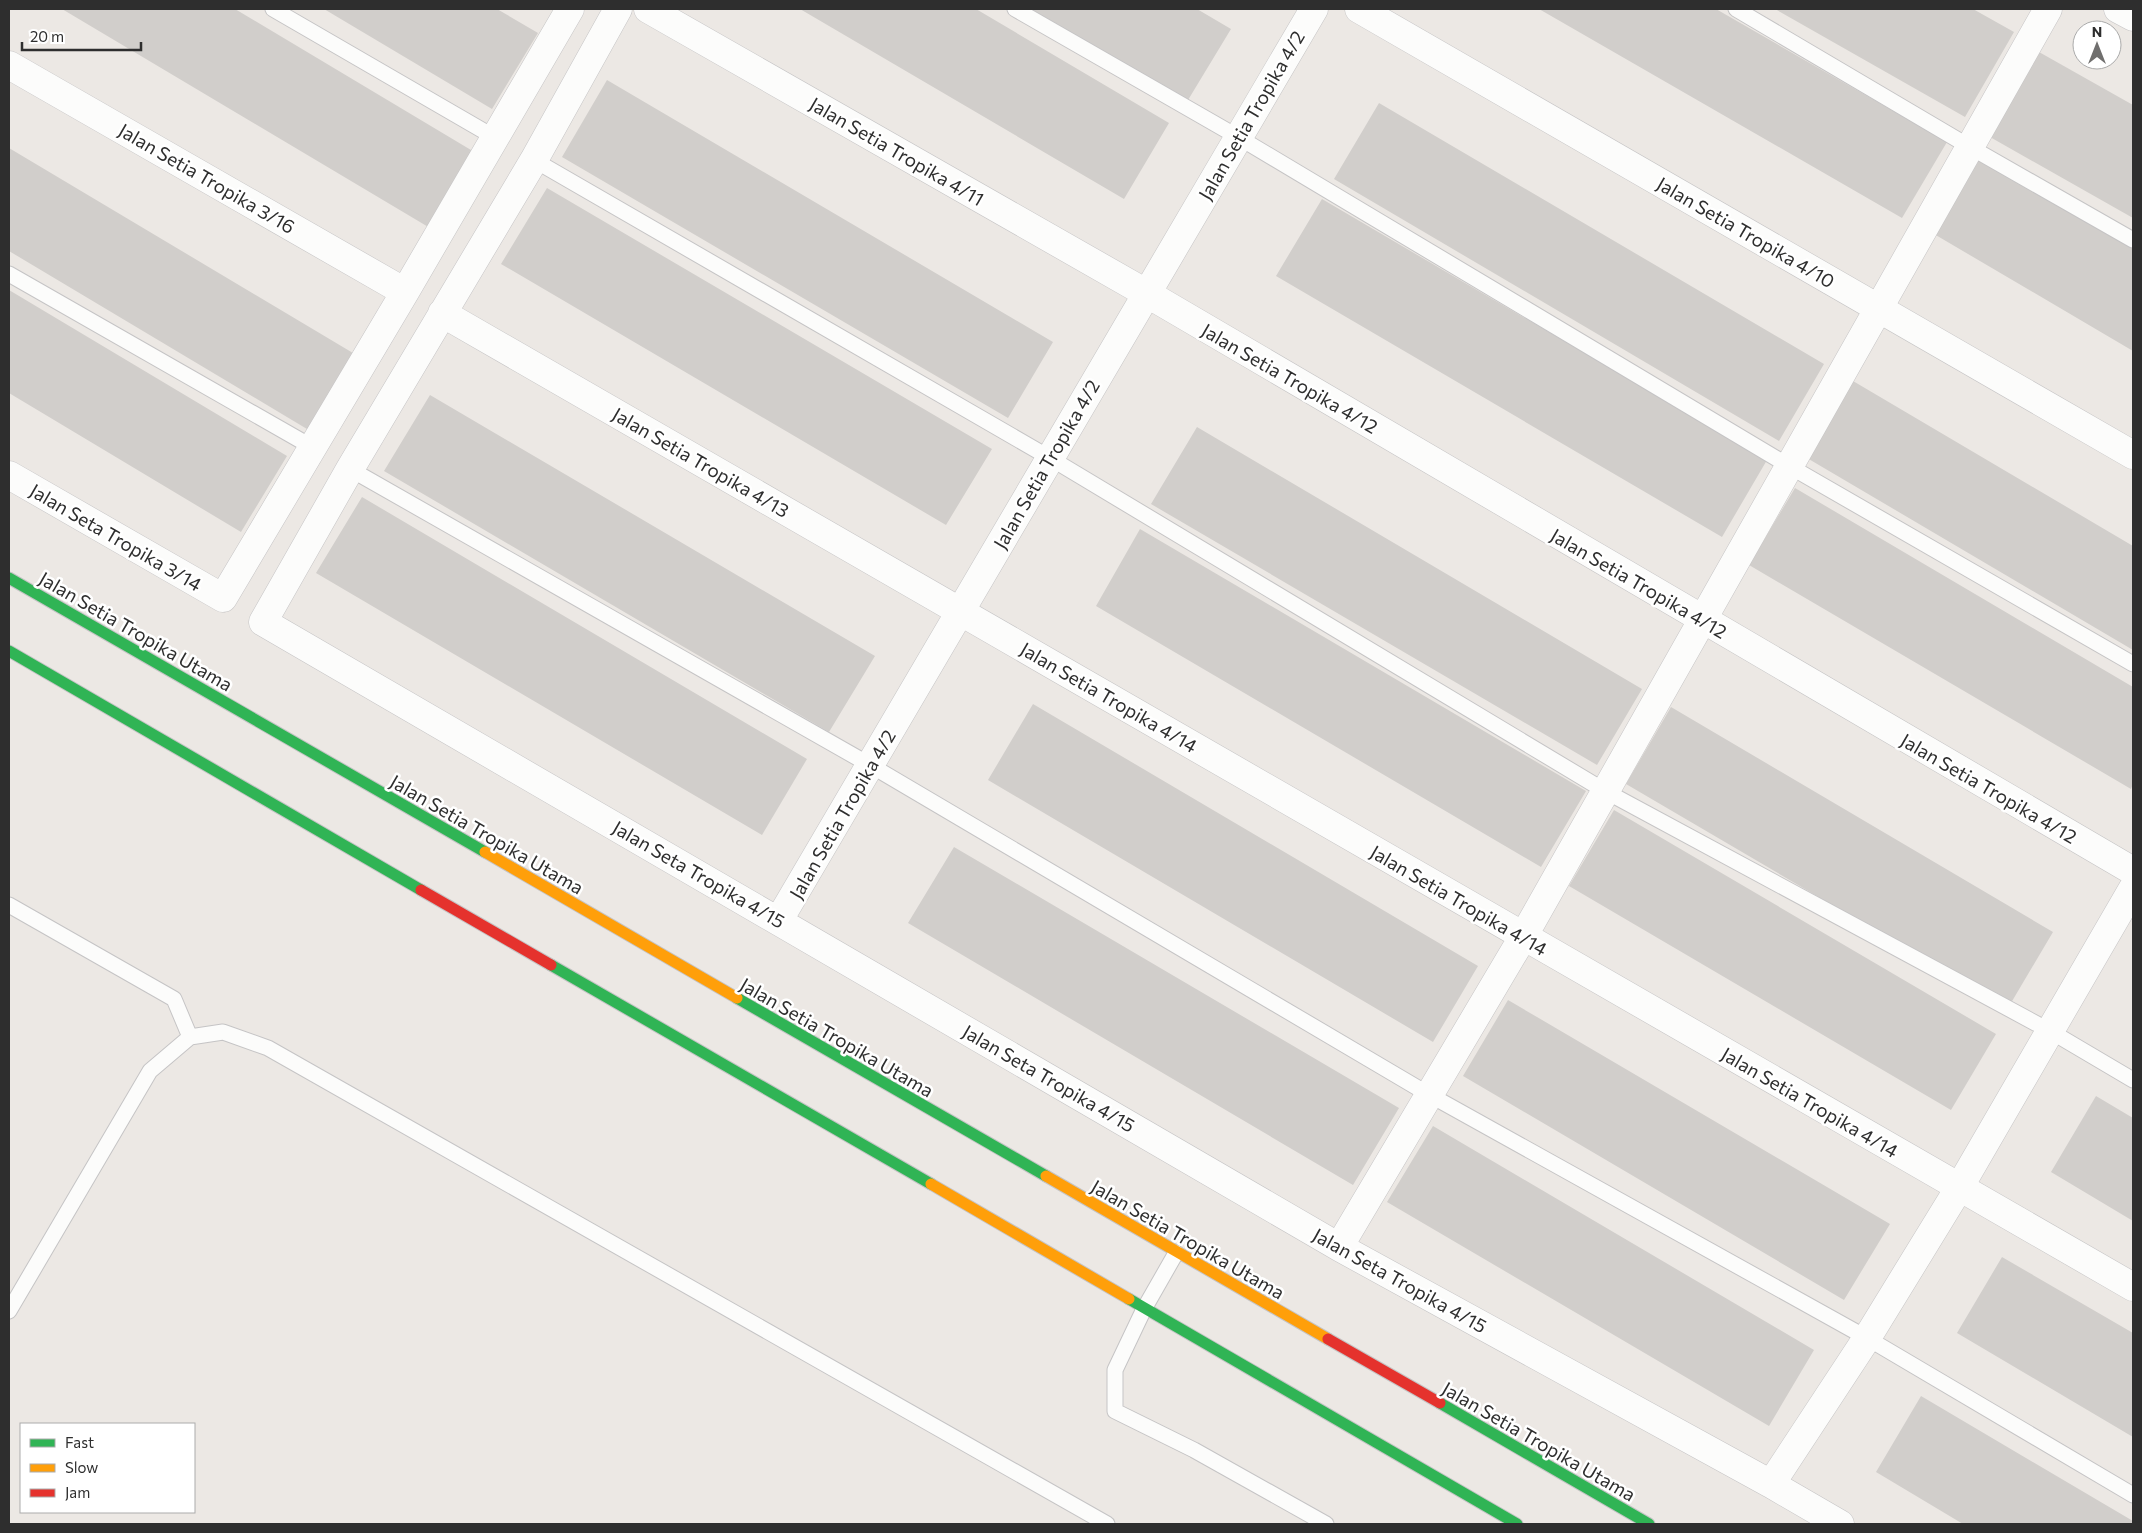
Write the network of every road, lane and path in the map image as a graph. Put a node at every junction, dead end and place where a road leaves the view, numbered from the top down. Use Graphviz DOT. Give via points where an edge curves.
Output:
graph roads {
  1 [pos="273,9"];
  2 [pos="570,9"];
  3 [pos="618,9"];
  4 [pos="648,9"];
  5 [pos="1015,9"];
  6 [pos="1314,9"];
  7 [pos="1359,9"];
  8 [pos="1736,9"];
  9 [pos="2048,9"];
  10 [pos="2118,9"];
  11 [pos="2133,17"];
  12 [pos="9,65"];
  13 [pos="494,137"];
  14 [pos="1238,137"];
  15 [pos="1970,147"];
  16 [pos="534,160"];
  17 [pos="2133,240"];
  18 [pos="9,274"];
  19 [pos="405,292"];
  20 [pos="1146,293"];
  21 [pos="1878,308"];
  22 [pos="442,313"];
  23 [pos="312,447"];
  24 [pos="2133,455"];
  25 [pos="1050,458"];
  26 [pos="1789,466"];
  27 [pos="350,469"];
  28 [pos="9,475"];
  29 [pos="9,578"];
  30 [pos="961,611"];
  31 [pos="1701,620"];
  32 [pos="9,651"];
  33 [pos="2133,664"];
  34 [pos="870,765"];
  35 [pos="1605,791"];
  36 [pos="2133,872"];
  37 [pos="2133,888"];
  38 [pos="9,905"];
  39 [pos="779,920"];
  40 [pos="1523,937"];
  41 [pos="2050,1031"];
  42 [pos="190,1037"];
  43 [pos="2133,1080"];
  44 [pos="1428,1094"];
  45 [pos="1959,1188"];
  46 [pos="1339,1247"];
  47 [pos="1176,1253"];
  48 [pos="2133,1287"];
  49 [pos="1144,1309"];
  50 [pos="9,1310"];
  51 [pos="1867,1338"];
  52 [pos="1771,1484"];
  53 [pos="2133,1495"];
  54 [pos="1107,1524"];
  55 [pos="1326,1524"];
  56 [pos="1517,1524"];
  57 [pos="1649,1524"];
  58 [pos="1840,1524"];
  1 -- 13 [label="lane"];
  2 -- 13 [label="street"];
  3 -- 16 [label="street"];
  4 -- 20 [label="street, Jalan Setia Tropika 4/11"];
  5 -- 14 [label="lane"];
  6 -- 14 [label="street, Jalan Setia Tropika 4/2"];
  7 -- 21 [label="street, Jalan Setia Tropika 4/10"];
  8 -- 15 [label="lane"];
  9 -- 15 [label="street"];
  10 -- 11 [label="street"];
  12 -- 19 [label="street, Jalan Setia Tropika 3/16"];
  13 -- 19 [label="street"];
  14 -- 20 [label="street, Jalan Setia Tropika 4/2"];
  14 -- 26 [label="lane"];
  15 -- 17 [label="lane"];
  15 -- 21 [label="street"];
  16 -- 22 [label="street"];
  16 -- 25 [label="lane"];
  18 -- 23 [label="lane"];
  19 -- 23 [label="street"];
  20 -- 25 [label="street, Jalan Setia Tropika 4/2"];
  20 -- 31 [label="street, Jalan Setia Tropika 4/12"];
  21 -- 24 [label="street, Jalan Setia Tropika 4/10"];
  21 -- 26 [label="street"];
  22 -- 27 [label="street"];
  22 -- 30 [label="street, Jalan Setia Tropika 4/13"];
  23 -- 28 [label="street, Jalan Seta Tropika 3/14" via="222,598"];
  25 -- 30 [label="street, Jalan Setia Tropika 4/2"];
  25 -- 35 [label="lane"];
  26 -- 31 [label="street"];
  26 -- 33 [label="lane"];
  27 -- 34 [label="lane"];
  27 -- 39 [label="street, Jalan Seta Tropika 4/15" via="263,622"];
  29 -- 47 [label="main road, Jalan Setia Tropika Utama"];
  30 -- 34 [label="street, Jalan Setia Tropika 4/2"];
  30 -- 40 [label="street, Jalan Setia Tropika 4/14"];
  31 -- 35 [label="street"];
  31 -- 36 [label="street, Jalan Setia Tropika 4/12"];
  32 -- 49 [label="main road"];
  34 -- 39 [label="street, Jalan Setia Tropika 4/2"];
  34 -- 44 [label="lane"];
  35 -- 40 [label="street"];
  35 -- 41 [label="lane"];
  37 -- 41 [label="street"];
  38 -- 42 [label="lane" via="174,998"];
  39 -- 46 [label="street, Jalan Seta Tropika 4/15"];
  40 -- 44 [label="street"];
  40 -- 45 [label="street, Jalan Setia Tropika 4/14"];
  41 -- 43 [label="lane"];
  41 -- 45 [label="street"];
  42 -- 50 [label="lane" via="150,1071"];
  42 -- 54 [label="lane" via="222,1032 268,1048"];
  44 -- 46 [label="street"];
  44 -- 51 [label="lane"];
  45 -- 48 [label="street, Jalan Setia Tropika 4/14"];
  45 -- 51 [label="street"];
  46 -- 52 [label="street, Jalan Seta Tropika 4/15"];
  47 -- 49 [label="lane"];
  47 -- 57 [label="main road, Jalan Setia Tropika Utama"];
  49 -- 55 [label="lane" via="1115,1370 1115,1411 1194,1450"];
  49 -- 56 [label="main road"];
  51 -- 52 [label="street"];
  51 -- 53 [label="lane"];
  52 -- 58 [label="street, Jalan Seta Tropika 4/15"];
}
